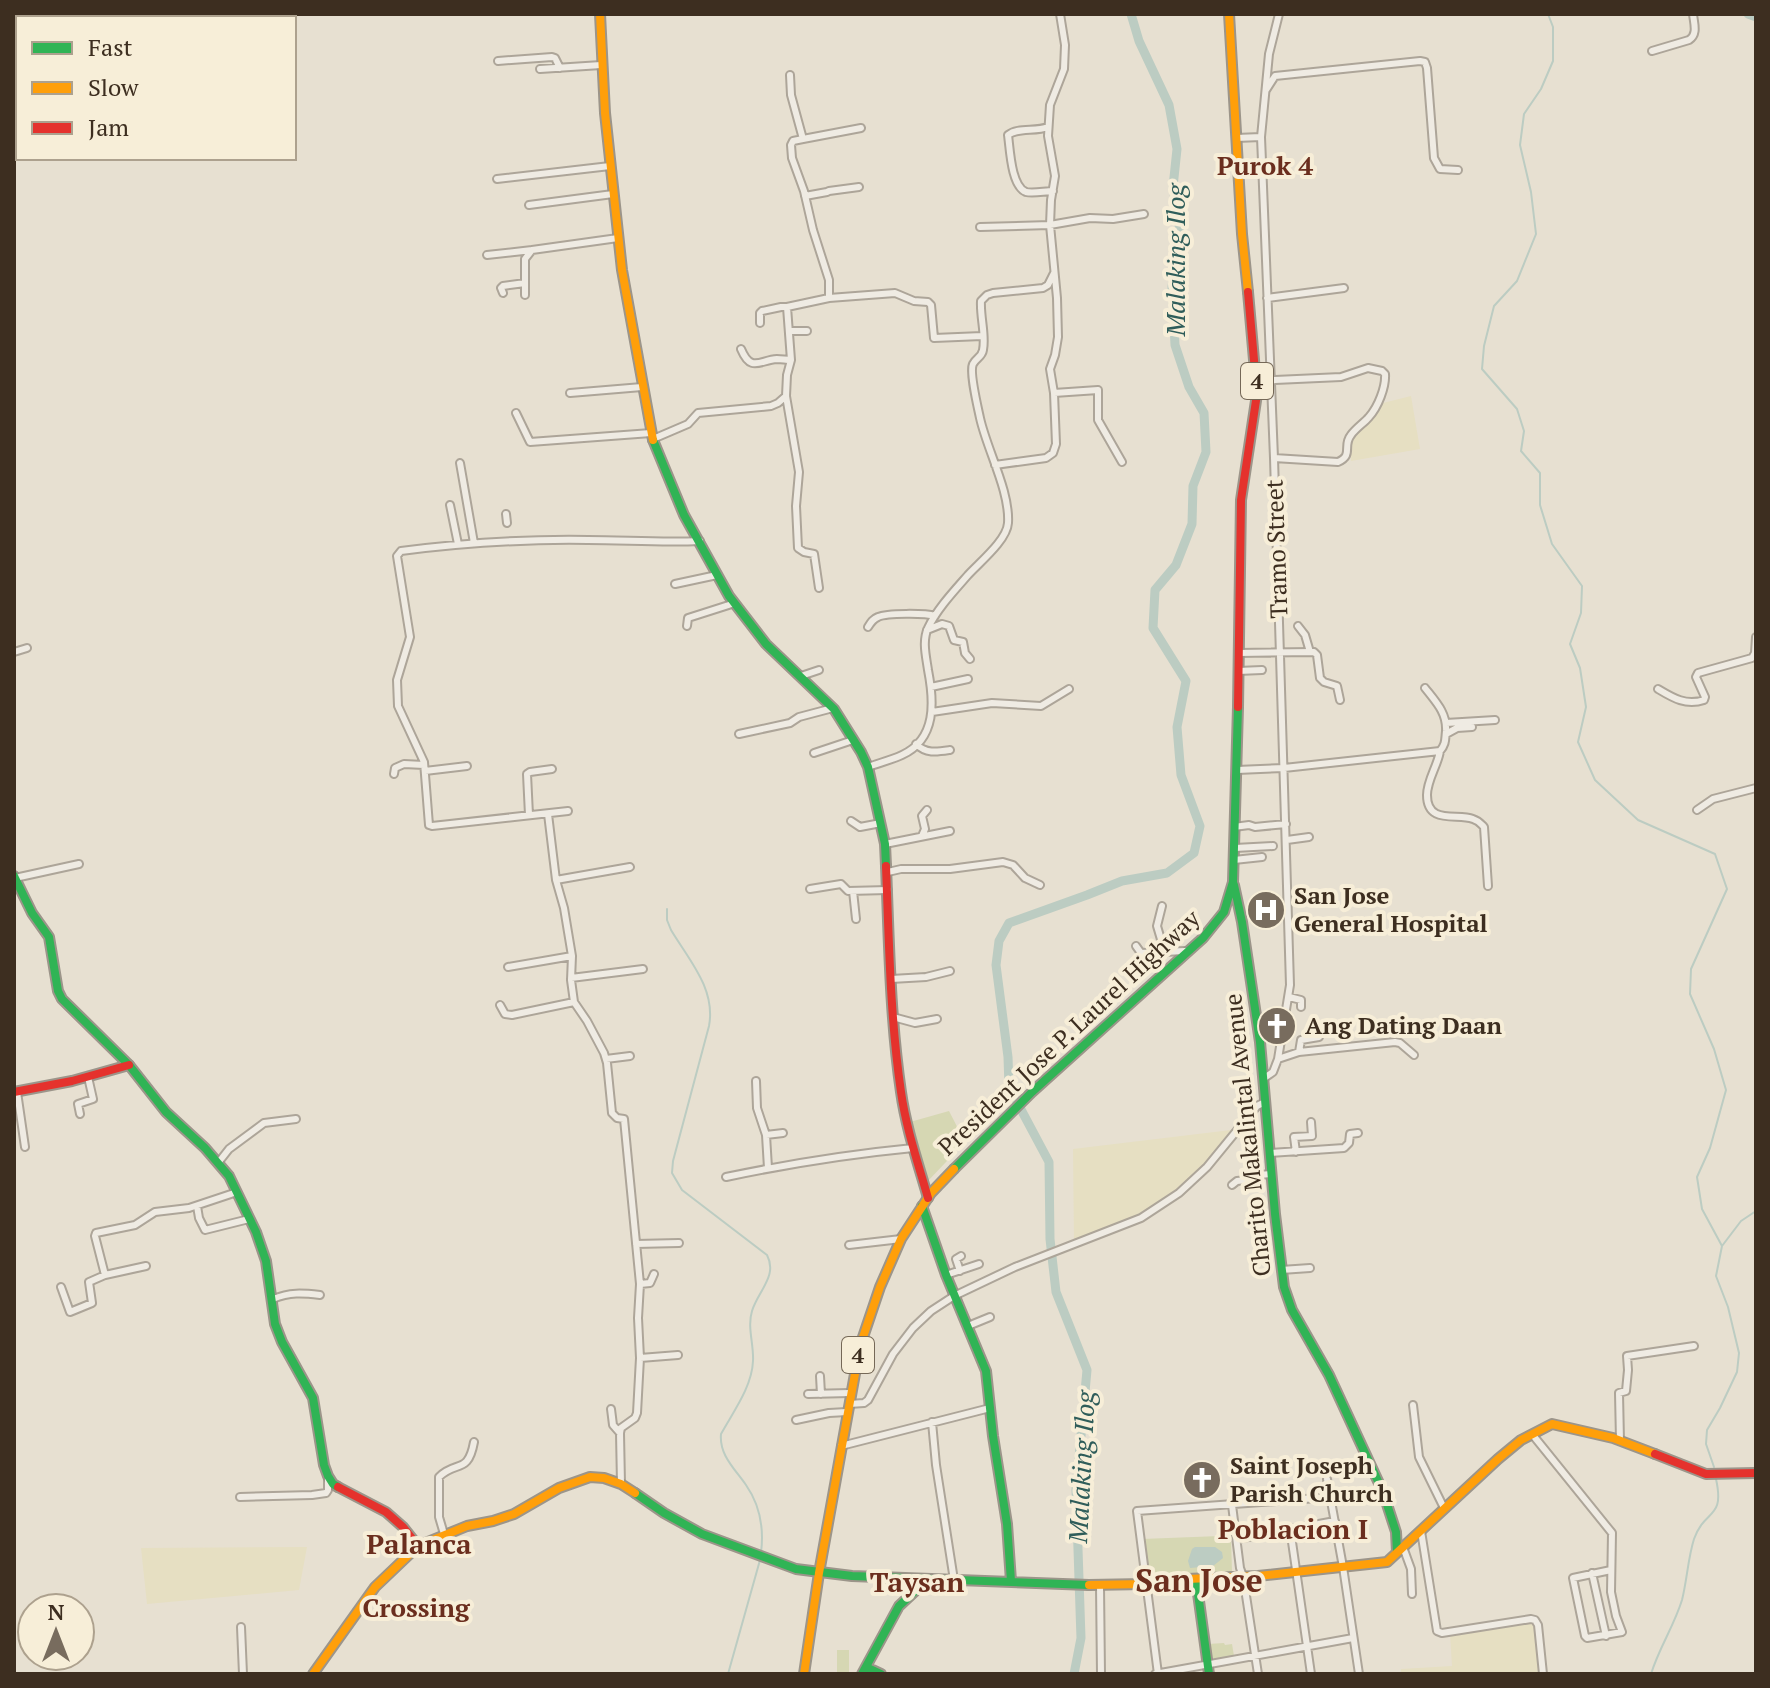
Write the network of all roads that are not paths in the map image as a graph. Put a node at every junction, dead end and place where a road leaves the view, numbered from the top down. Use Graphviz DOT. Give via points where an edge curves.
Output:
graph roads {
  1 [pos="600,14"];
  2 [pos="1060,14"];
  3 [pos="1229,14"];
  4 [pos="1279,14"];
  5 [pos="1693,14"];
  6 [pos="1652,51"];
  7 [pos="498,61"];
  8 [pos="601,65"];
  9 [pos="560,68"];
  10 [pos="540,69"];
  11 [pos="790,75"];
  12 [pos="1264,93"];
  13 [pos="1048,127"];
  14 [pos="861,128"];
  15 [pos="1261,137"];
  16 [pos="1236,138"];
  17 [pos="803,139"];
  18 [pos="610,166"];
  19 [pos="1458,170"];
  20 [pos="497,179"];
  21 [pos="859,187"];
  22 [pos="1053,191"];
  23 [pos="613,194"];
  24 [pos="805,196"];
  25 [pos="529,205"];
  26 [pos="1144,214"];
  27 [pos="1050,225"];
  28 [pos="980,227"];
  29 [pos="618,238"];
  30 [pos="532,250"];
  31 [pos="487,255"];
  32 [pos="1054,273"];
  33 [pos="525,283"];
  34 [pos="1344,288"];
  35 [pos="503,293"];
  36 [pos="525,295"];
  37 [pos="829,298"];
  38 [pos="1267,298"];
  39 [pos="787,307"];
  40 [pos="760,323"];
  41 [pos="790,331"];
  42 [pos="807,331"];
  43 [pos="982,336"];
  44 [pos="741,349"];
  45 [pos="791,360"];
  46 [pos="1270,381"];
  47 [pos="642,387"];
  48 [pos="570,393"];
  49 [pos="1054,393"];
  50 [pos="1257,394"];
  51 [pos="786,396"];
  52 [pos="516,413"];
  53 [pos="652,436"];
  54 [pos="1274,458"];
  55 [pos="1122,462"];
  56 [pos="460,463"];
  57 [pos="995,465"];
  58 [pos="450,505"];
  59 [pos="506,514"];
  60 [pos="509,540"];
  61 [pos="700,541"];
  62 [pos="474,543"];
  63 [pos="458,544"];
  64 [pos="717,575"];
  65 [pos="675,584"];
  66 [pos="819,588"];
  67 [pos="735,603"];
  68 [pos="935,616"];
  69 [pos="687,626"];
  70 [pos="1298,626"];
  71 [pos="868,627"];
  72 [pos="927,630"];
  73 [pos="1756,637"];
  74 [pos="27,648"];
  75 [pos="14,652"];
  76 [pos="1281,652"];
  77 [pos="1310,652"];
  78 [pos="1238,653"];
  79 [pos="970,659"];
  80 [pos="819,670"];
  81 [pos="1262,670"];
  82 [pos="1238,671"];
  83 [pos="801,676"];
  84 [pos="968,679"];
  85 [pos="931,687"];
  86 [pos="1425,688"];
  87 [pos="1069,689"];
  88 [pos="1658,689"];
  89 [pos="1340,700"];
  90 [pos="833,708"];
  91 [pos="932,712"];
  92 [pos="1495,720"];
  93 [pos="1446,723"];
  94 [pos="1472,727"];
  95 [pos="739,734"];
  96 [pos="1446,734"];
  97 [pos="853,740"];
  98 [pos="916,744"];
  99 [pos="950,750"];
  100 [pos="1440,751"];
  101 [pos="814,753"];
  102 [pos="467,766"];
  103 [pos="868,767"];
  104 [pos="425,768"];
  105 [pos="1284,768"];
  106 [pos="552,769"];
  107 [pos="1237,770"];
  108 [pos="394,774"];
  109 [pos="1756,788"];
  110 [pos="927,810"];
  111 [pos="1697,810"];
  112 [pos="568,811"];
  113 [pos="548,814"];
  114 [pos="529,815"];
  115 [pos="851,821"];
  116 [pos="881,823"];
  117 [pos="1286,824"];
  118 [pos="1234,827"];
  119 [pos="950,831"];
  120 [pos="922,836"];
  121 [pos="1309,837"];
  122 [pos="1287,840"];
  123 [pos="885,844"];
  124 [pos="1273,846"];
  125 [pos="1235,848"];
  126 [pos="1262,857"];
  127 [pos="1234,860"];
  128 [pos="79,864"];
  129 [pos="630,867"];
  130 [pos="888,872"];
  131 [pos="14,877"];
  132 [pos="556,880"];
  133 [pos="1233,882"];
  134 [pos="1040,885"];
  135 [pos="1488,886"];
  136 [pos="810,889"];
  137 [pos="888,890"];
  138 [pos="853,891"];
  139 [pos="1162,906"];
  140 [pos="856,919"];
  141 [pos="1136,946"];
  142 [pos="1188,951"];
  143 [pos="1165,953"];
  144 [pos="572,956"];
  145 [pos="508,967"];
  146 [pos="643,969"];
  147 [pos="950,971"];
  148 [pos="571,978"];
  149 [pos="891,979"];
  150 [pos="1289,997"];
  151 [pos="574,1002"];
  152 [pos="500,1005"];
  153 [pos="1301,1007"];
  154 [pos="893,1017"];
  155 [pos="937,1019"];
  156 [pos="1319,1037"];
  157 [pos="1299,1052"];
  158 [pos="1414,1055"];
  159 [pos="630,1056"];
  160 [pos="606,1059"];
  161 [pos="1278,1059"];
  162 [pos="129,1065"];
  163 [pos="88,1077"];
  164 [pos="1263,1079"];
  165 [pos="756,1081"];
  166 [pos="15,1092"];
  167 [pos="1265,1102"];
  168 [pos="80,1114"];
  169 [pos="18,1117"];
  170 [pos="296,1119"];
  171 [pos="1311,1122"];
  172 [pos="783,1133"];
  173 [pos="1358,1133"];
  174 [pos="766,1135"];
  175 [pos="25,1147"];
  176 [pos="913,1148"];
  177 [pos="1296,1152"];
  178 [pos="1269,1153"];
  179 [pos="218,1163"];
  180 [pos="768,1168"];
  181 [pos="1271,1174"];
  182 [pos="726,1177"];
  183 [pos="1232,1185"];
  184 [pos="237,1192"];
  185 [pos="925,1202"];
  186 [pos="197,1206"];
  187 [pos="633,1206"];
  188 [pos="622,1207"];
  189 [pos="249,1219"];
  190 [pos="901,1239"];
  191 [pos="679,1243"];
  192 [pos="636,1244"];
  193 [pos="849,1245"];
  194 [pos="961,1256"];
  195 [pos="979,1264"];
  196 [pos="146,1266"];
  197 [pos="1310,1268"];
  198 [pos="1281,1270"];
  199 [pos="960,1271"];
  200 [pos="654,1274"];
  201 [pos="105,1275"];
  202 [pos="946,1275"];
  203 [pos="640,1284"];
  204 [pos="61,1287"];
  205 [pos="320,1295"];
  206 [pos="954,1296"];
  207 [pos="273,1299"];
  208 [pos="990,1317"];
  209 [pos="968,1326"];
  210 [pos="1694,1346"];
  211 [pos="678,1355"];
  212 [pos="640,1358"];
  213 [pos="820,1376"];
  214 [pos="850,1393"];
  215 [pos="808,1394"];
  216 [pos="821,1394"];
  217 [pos="1413,1405"];
  218 [pos="848,1408"];
  219 [pos="990,1408"];
  220 [pos="611,1409"];
  221 [pos="796,1420"];
  222 [pos="932,1422"];
  223 [pos="620,1433"];
  224 [pos="1532,1434"];
  225 [pos="1620,1441"];
  226 [pos="474,1442"];
  227 [pos="841,1446"];
  228 [pos="1756,1473"];
  229 [pos="328,1476"];
  230 [pos="1327,1479"];
  231 [pos="621,1484"];
  232 [pos="240,1497"];
  233 [pos="1331,1497"];
  234 [pos="1232,1505"];
  235 [pos="1444,1508"];
  236 [pos="1335,1521"];
  237 [pos="1290,1528"];
  238 [pos="1421,1531"];
  239 [pos="444,1534"];
  240 [pos="1237,1539"];
  241 [pos="418,1546"];
  242 [pos="1400,1549"];
  243 [pos="1343,1567"];
  244 [pos="1611,1570"];
  245 [pos="1296,1572"];
  246 [pos="819,1573"];
  247 [pos="1592,1573"];
  248 [pos="1243,1576"];
  249 [pos="928,1579"];
  250 [pos="1196,1579"];
  251 [pos="954,1580"];
  252 [pos="1011,1581"];
  253 [pos="1145,1584"];
  254 [pos="1100,1586"];
  255 [pos="1412,1594"];
  256 [pos="241,1627"];
  257 [pos="1606,1636"];
  258 [pos="1353,1638"];
  259 [pos="1306,1646"];
  260 [pos="1255,1655"];
  261 [pos="1208,1669"];
  262 [pos="864,1670"];
  263 [pos="243,1674"];
  264 [pos="313,1674"];
  265 [pos="804,1674"];
  266 [pos="881,1674"];
  267 [pos="1101,1674"];
  268 [pos="1157,1674"];
  269 [pos="1258,1674"];
  270 [pos="1311,1674"];
  271 [pos="1359,1674"];
  272 [pos="1543,1674"];
  1 -- 8 [label="main road"];
  2 -- 13 [label="street" via="1064,69"];
  3 -- 16 [label="main road, President Jose P. Laurel Highway / 4"];
  4 -- 12 [label="street, Tramo Street"];
  5 -- 6 [label="street" via="1693,37"];
  7 -- 9 [label="street" via="552,57"];
  8 -- 9 [label="street"];
  8 -- 18 [label="main road"];
  9 -- 10 [label="street"];
  11 -- 17 [label="street"];
  12 -- 15 [label="street, Tramo Street"];
  12 -- 19 [label="street" via="1275,76 1425,62 1434,158 1440,169"];
  13 -- 22 [label="street"];
  13 -- 22 [label="street" via="1008,135 1021,188"];
  14 -- 17 [label="street"];
  15 -- 16 [label="street"];
  15 -- 38 [label="street, Tramo Street"];
  16 -- 50 [label="main road, President Jose P. Laurel Highway / 4"];
  17 -- 24 [label="street" via="791,145"];
  18 -- 20 [label="street"];
  18 -- 23 [label="main road"];
  21 -- 24 [label="street"];
  22 -- 27 [label="street"];
  23 -- 25 [label="street"];
  23 -- 29 [label="main road"];
  24 -- 37 [label="street" via="829,280"];
  26 -- 27 [label="street"];
  27 -- 28 [label="street"];
  27 -- 32 [label="street"];
  29 -- 30 [label="street"];
  29 -- 47 [label="main road"];
  30 -- 31 [label="street"];
  30 -- 33 [label="street" via="525,259"];
  32 -- 43 [label="street" via="1043,288 983,297"];
  32 -- 49 [label="street"];
  33 -- 35 [label="street" via="503,286"];
  33 -- 36 [label="street"];
  34 -- 38 [label="street"];
  37 -- 39 [label="street"];
  37 -- 43 [label="street" via="895,293 931,305 934,338"];
  38 -- 46 [label="street, Tramo Street"];
  39 -- 40 [label="street" via="761,311"];
  39 -- 41 [label="street"];
  41 -- 42 [label="street"];
  41 -- 45 [label="street"];
  43 -- 57 [label="street" via="982,353 972,372"];
  44 -- 45 [label="street" via="753,363"];
  45 -- 51 [label="street"];
  46 -- 50 [label="street"];
  46 -- 54 [label="street, Tramo Street"];
  46 -- 54 [label="street" via="1341,377 1368,368 1382,371 1386,382 1373,413 1349,437 1344,460"];
  47 -- 48 [label="street"];
  47 -- 53 [label="main road"];
  49 -- 55 [label="street" via="1098,390 1098,420"];
  49 -- 57 [label="street" via="1053,453"];
  50 -- 78 [label="main road, President Jose P. Laurel Highway / 4" via="1241,490"];
  51 -- 53 [label="street" via="771,406 698,413 688,424"];
  51 -- 66 [label="street" via="799,472 798,548 814,554"];
  52 -- 53 [label="street" via="530,442"];
  53 -- 61 [label="main road"];
  54 -- 76 [label="street, Tramo Street"];
  56 -- 62 [label="street"];
  57 -- 68 [label="street" via="1008,528"];
  58 -- 63 [label="street"];
  59 -- 60 [label="street"];
  60 -- 61 [label="street"];
  60 -- 62 [label="street"];
  61 -- 64 [label="main road"];
  62 -- 63 [label="street"];
  63 -- 104 [label="street" via="401,551 397,556 410,637 397,680 398,706"];
  64 -- 65 [label="street"];
  64 -- 67 [label="main road"];
  67 -- 69 [label="street" via="688,618"];
  67 -- 83 [label="main road" via="766,644"];
  68 -- 71 [label="street" via="883,616"];
  68 -- 72 [label="street"];
  70 -- 77 [label="street"];
  72 -- 79 [label="street" via="949,626"];
  72 -- 85 [label="street"];
  73 -- 88 [label="street" via="1752,658 1698,673 1704,700 1675,700"];
  74 -- 75 [label="street"];
  76 -- 77 [label="street"];
  76 -- 78 [label="street"];
  76 -- 105 [label="street, Tramo Street"];
  77 -- 89 [label="street" via="1317,655 1321,679 1337,686"];
  78 -- 82 [label="main road, President Jose P. Laurel Highway / 4"];
  80 -- 83 [label="street"];
  81 -- 82 [label="street"];
  82 -- 107 [label="main road, President Jose P. Laurel Highway / 4"];
  83 -- 90 [label="main road"];
  84 -- 85 [label="street"];
  85 -- 91 [label="street"];
  86 -- 93 [label="street"];
  87 -- 91 [label="street" via="1041,706 992,703"];
  90 -- 95 [label="street"];
  90 -- 97 [label="main road"];
  91 -- 98 [label="street"];
  92 -- 93 [label="street"];
  93 -- 96 [label="street"];
  94 -- 96 [label="street"];
  96 -- 100 [label="street"];
  97 -- 101 [label="street"];
  97 -- 103 [label="main road"];
  98 -- 99 [label="street" via="923,751"];
  98 -- 103 [label="street" via="903,755"];
  100 -- 105 [label="street"];
  100 -- 135 [label="street" via="1428,788 1429,803 1442,817 1470,818 1484,827"];
  102 -- 104 [label="street"];
  103 -- 116 [label="main road"];
  104 -- 108 [label="street" via="400,765"];
  104 -- 114 [label="street" via="430,826"];
  105 -- 107 [label="street"];
  105 -- 117 [label="street, Tramo Street"];
  106 -- 114 [label="street" via="527,774"];
  107 -- 118 [label="main road, President Jose P. Laurel Highway / 4"];
  109 -- 111 [label="street" via="1713,799"];
  110 -- 120 [label="street"];
  112 -- 113 [label="street"];
  113 -- 114 [label="street"];
  113 -- 132 [label="street"];
  115 -- 116 [label="street" via="860,827"];
  116 -- 123 [label="main road"];
  117 -- 118 [label="street"];
  117 -- 122 [label="street, Tramo Street"];
  118 -- 125 [label="main road, President Jose P. Laurel Highway / 4"];
  119 -- 120 [label="street"];
  120 -- 123 [label="street"];
  121 -- 122 [label="street"];
  122 -- 150 [label="street, Tramo Street"];
  123 -- 130 [label="main road"];
  124 -- 125 [label="street"];
  125 -- 127 [label="main road, President Jose P. Laurel Highway / 4"];
  126 -- 127 [label="street"];
  127 -- 133 [label="main road, President Jose P. Laurel Highway / 4"];
  128 -- 131 [label="street"];
  129 -- 132 [label="street"];
  130 -- 134 [label="street" via="1009,863"];
  130 -- 137 [label="main road"];
  131 -- 162 [label="main road" via="49,937 62,999"];
  132 -- 144 [label="street"];
  133 -- 142 [label="main road, President Jose P. Laurel Highway / 4" via="1224,912"];
  133 -- 164 [label="main road, Charito Makalintal Avenue"];
  136 -- 138 [label="street" via="841,884"];
  137 -- 138 [label="street"];
  137 -- 149 [label="main road"];
  138 -- 140 [label="street"];
  139 -- 143 [label="street" via="1157,926"];
  141 -- 143 [label="street" via="1140,953"];
  142 -- 143 [label="street"];
  142 -- 185 [label="main road, President Jose P. Laurel Highway / 4" via="1032,1092"];
  144 -- 145 [label="street"];
  144 -- 148 [label="street"];
  146 -- 148 [label="street"];
  147 -- 149 [label="street"];
  148 -- 151 [label="street"];
  149 -- 154 [label="main road"];
  150 -- 153 [label="street" via="1301,1000"];
  150 -- 161 [label="street, Tramo Street"];
  151 -- 152 [label="street" via="512,1015"];
  151 -- 160 [label="street"];
  154 -- 155 [label="street" via="915,1023"];
  154 -- 176 [label="main road"];
  156 -- 157 [label="street" via="1301,1040"];
  157 -- 158 [label="street" via="1395,1042"];
  157 -- 161 [label="street"];
  159 -- 160 [label="street"];
  160 -- 187 [label="street" via="612,1113 624,1120"];
  161 -- 164 [label="street, Tramo Street"];
  162 -- 163 [label="main road"];
  162 -- 179 [label="main road" via="166,1112"];
  163 -- 166 [label="main road"];
  163 -- 168 [label="street" via="94,1097 78,1104"];
  164 -- 167 [label="main road, Charito Makalintal Avenue"];
  165 -- 174 [label="street" via="753,1108"];
  166 -- 169 [label="street"];
  167 -- 178 [label="main road, Charito Makalintal Avenue"];
  167 -- 206 [label="street" via="1207,1167 1141,1218"];
  169 -- 175 [label="street"];
  170 -- 179 [label="street" via="264,1123"];
  171 -- 177 [label="street" via="1312,1136 1294,1137"];
  172 -- 174 [label="street"];
  173 -- 177 [label="street" via="1350,1134 1344,1148"];
  174 -- 180 [label="street"];
  176 -- 180 [label="street"];
  176 -- 185 [label="main road"];
  177 -- 178 [label="street"];
  178 -- 181 [label="main road, Charito Makalintal Avenue"];
  179 -- 184 [label="main road"];
  180 -- 182 [label="street"];
  181 -- 183 [label="street"];
  181 -- 198 [label="main road, Charito Makalintal Avenue"];
  184 -- 186 [label="street"];
  184 -- 189 [label="main road"];
  185 -- 190 [label="main road, President Jose P. Laurel Highway / 4"];
  185 -- 202 [label="main road"];
  186 -- 189 [label="street" via="205,1230"];
  186 -- 201 [label="street" via="158,1211 135,1225 96,1233"];
  187 -- 188 [label="street"];
  187 -- 192 [label="street"];
  189 -- 207 [label="main road" via="266,1261"];
  190 -- 193 [label="street"];
  190 -- 214 [label="main road, President Jose P. Laurel Highway / 4" via="871,1309"];
  191 -- 192 [label="street"];
  192 -- 203 [label="street"];
  194 -- 199 [label="street" via="956,1258"];
  195 -- 199 [label="street"];
  196 -- 201 [label="street"];
  197 -- 198 [label="street"];
  198 -- 242 [label="main road, Charito Makalintal Avenue" via="1289,1302 1383,1492"];
  199 -- 202 [label="street"];
  200 -- 203 [label="street" via="650,1283"];
  201 -- 204 [label="street" via="89,1282 90,1305 72,1312"];
  202 -- 206 [label="main road"];
  203 -- 212 [label="street"];
  205 -- 207 [label="street" via="288,1293"];
  206 -- 209 [label="main road"];
  206 -- 218 [label="street" via="906,1336 868,1400"];
  207 -- 229 [label="main road" via="282,1342 313,1398"];
  208 -- 209 [label="street"];
  209 -- 219 [label="main road" via="986,1371"];
  210 -- 225 [label="street" via="1627,1356 1626,1391 1619,1393"];
  211 -- 212 [label="street"];
  212 -- 223 [label="street" via="637,1413"];
  213 -- 216 [label="street"];
  214 -- 216 [label="street"];
  214 -- 218 [label="main road, President Jose P. Laurel Highway / 4"];
  215 -- 216 [label="street"];
  217 -- 235 [label="street" via="1419,1457"];
  218 -- 221 [label="street"];
  218 -- 227 [label="main road, President Jose P. Laurel Highway / 4"];
  219 -- 222 [label="street"];
  219 -- 252 [label="main road"];
  220 -- 223 [label="street"];
  222 -- 227 [label="street"];
  222 -- 251 [label="street"];
  223 -- 231 [label="street"];
  224 -- 225 [label="main road" via="1557,1425"];
  224 -- 235 [label="main road"];
  224 -- 244 [label="street" via="1609,1528"];
  225 -- 228 [label="main road" via="1706,1474"];
  226 -- 239 [label="street" via="463,1466 439,1477"];
  227 -- 246 [label="main road, President Jose P. Laurel Highway / 4"];
  229 -- 232 [label="street" via="326,1493"];
  229 -- 241 [label="main road" via="343,1491 386,1512"];
  230 -- 233 [label="street"];
  231 -- 239 [label="main road" via="590,1477 514,1514"];
  231 -- 246 [label="main road" via="702,1534"];
  233 -- 234 [label="street"];
  233 -- 236 [label="street"];
  234 -- 240 [label="street"];
  234 -- 253 [label="street" via="1137,1511"];
  235 -- 238 [label="main road"];
  236 -- 237 [label="street"];
  236 -- 243 [label="street"];
  237 -- 240 [label="street"];
  237 -- 245 [label="street"];
  238 -- 242 [label="main road"];
  238 -- 272 [label="street" via="1435,1629 1442,1633 1535,1620"];
  239 -- 241 [label="main road"];
  240 -- 248 [label="street"];
  241 -- 264 [label="main road" via="375,1587"];
  242 -- 243 [label="main road" via="1387,1562"];
  242 -- 255 [label="street" via="1411,1569"];
  243 -- 245 [label="main road"];
  243 -- 258 [label="street"];
  244 -- 247 [label="street"];
  244 -- 257 [label="street" via="1613,1605 1622,1630"];
  245 -- 248 [label="main road"];
  245 -- 259 [label="street"];
  246 -- 249 [label="main road"];
  246 -- 265 [label="main road, President Jose P. Laurel Highway / 4"];
  247 -- 257 [label="street"];
  247 -- 257 [label="street" via="1573,1579 1582,1622 1587,1638"];
  248 -- 250 [label="main road"];
  248 -- 260 [label="street"];
  249 -- 251 [label="main road"];
  249 -- 262 [label="main road" via="899,1606"];
  250 -- 253 [label="main road"];
  250 -- 261 [label="main road"];
  251 -- 252 [label="main road"];
  252 -- 254 [label="main road"];
  253 -- 254 [label="main road"];
  253 -- 268 [label="street"];
  254 -- 267 [label="street"];
  256 -- 263 [label="street"];
  258 -- 259 [label="street"];
  258 -- 271 [label="street"];
  259 -- 260 [label="street"];
  259 -- 270 [label="street"];
  260 -- 261 [label="street"];
  260 -- 269 [label="street"];
  261 -- 268 [label="street"];
  262 -- 266 [label="main road"];
}
